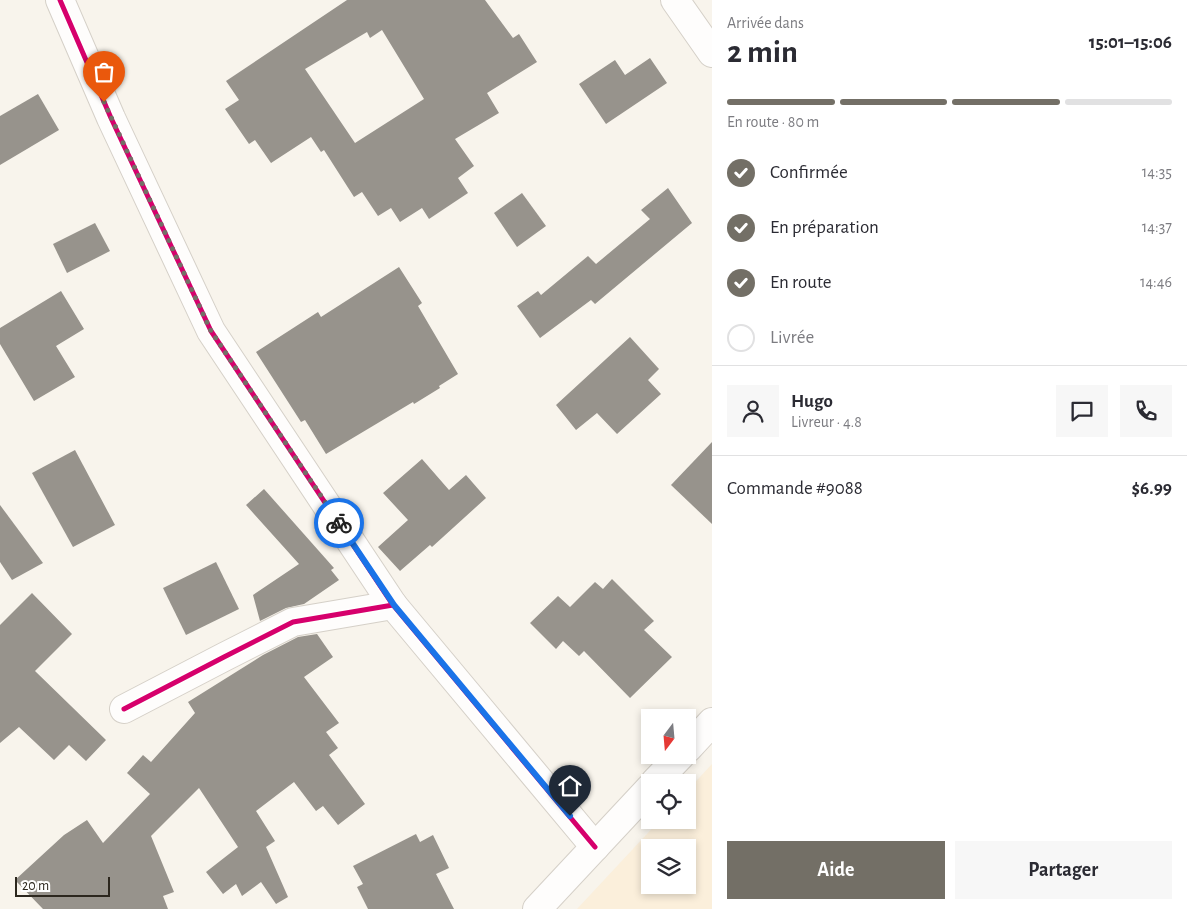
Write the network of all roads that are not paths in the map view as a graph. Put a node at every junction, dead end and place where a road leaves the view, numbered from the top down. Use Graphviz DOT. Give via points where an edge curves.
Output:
graph roads {
  1 [pos="60,0"];
  2 [pos="676,0"];
  3 [pos="712,53"];
  4 [pos="394,605"];
  5 [pos="124,710"];
  6 [pos="712,722"];
  7 [pos="696,739"];
  8 [pos="672,764"];
  9 [pos="663,774"];
  10 [pos="641,798"];
  11 [pos="595,847"];
  12 [pos="537,909"];
  1 -- 4 [label="street" via="111,118 211,331"];
  2 -- 3 [label="street"];
  4 -- 5 [label="street" via="293,622"];
  4 -- 11 [label="street"];
  6 -- 7 [label="street"];
  8 -- 9 [label="street"];
  10 -- 11 [label="street"];
  11 -- 12 [label="street"];
}
